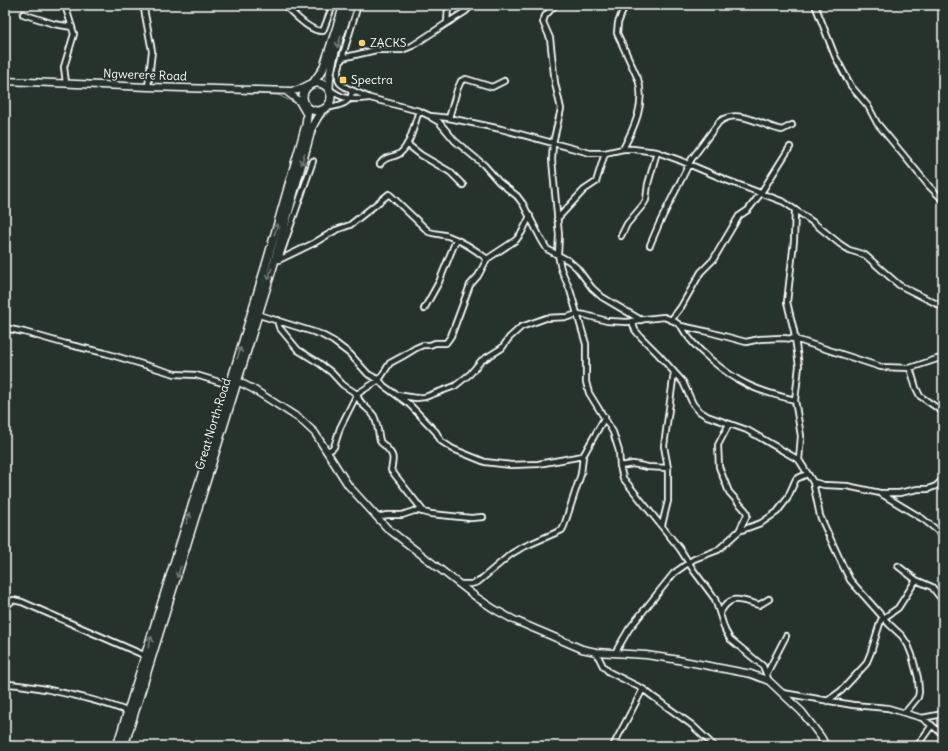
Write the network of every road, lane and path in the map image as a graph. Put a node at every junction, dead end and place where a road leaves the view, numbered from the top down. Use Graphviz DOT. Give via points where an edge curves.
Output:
graph roads {
  1 [pos="64,5"];
  2 [pos="141,5"];
  3 [pos="284,5"];
  4 [pos="333,5"];
  5 [pos="344,5"];
  6 [pos="351,5"];
  7 [pos="358,5"];
  8 [pos="448,5"];
  9 [pos="472,5"];
  10 [pos="555,5"];
  11 [pos="625,5"];
  12 [pos="815,5"];
  13 [pos="23,14"];
  14 [pos="447,23"];
  15 [pos="72,27"];
  16 [pos="342,58"];
  17 [pos="5,81"];
  18 [pos="504,81"];
  19 [pos="66,83"];
  20 [pos="311,83"];
  21 [pos="148,87"];
  22 [pos="329,89"];
  23 [pos="349,89"];
  24 [pos="285,90"];
  25 [pos="370,98"];
  26 [pos="350,100"];
  27 [pos="299,101"];
  28 [pos="307,107"];
  29 [pos="324,109"];
  30 [pos="419,111"];
  31 [pos="308,116"];
  32 [pos="430,116"];
  33 [pos="449,118"];
  34 [pos="792,125"];
  35 [pos="553,143"];
  36 [pos="407,144"];
  37 [pos="790,147"];
  38 [pos="623,149"];
  39 [pos="657,152"];
  40 [pos="604,153"];
  41 [pos="313,161"];
  42 [pos="380,164"];
  43 [pos="689,164"];
  44 [pos="463,185"];
  45 [pos="761,193"];
  46 [pos="943,200"];
  47 [pos="795,210"];
  48 [pos="530,216"];
  49 [pos="557,219"];
  50 [pos="621,236"];
  51 [pos="456,240"];
  52 [pos="650,245"];
  53 [pos="558,255"];
  54 [pos="274,259"];
  55 [pos="487,259"];
  56 [pos="943,307"];
  57 [pos="424,309"];
  58 [pos="255,314"];
  59 [pos="577,314"];
  60 [pos="277,320"];
  61 [pos="641,320"];
  62 [pos="671,320"];
  63 [pos="632,321"];
  64 [pos="681,326"];
  65 [pos="5,328"];
  66 [pos="795,339"];
  67 [pos="943,358"];
  68 [pos="910,368"];
  69 [pos="674,372"];
  70 [pos="379,380"];
  71 [pos="233,382"];
  72 [pos="357,394"];
  73 [pos="397,394"];
  74 [pos="794,400"];
  75 [pos="943,412"];
  76 [pos="605,418"];
  77 [pos="729,424"];
  78 [pos="326,450"];
  79 [pos="583,456"];
  80 [pos="798,460"];
  81 [pos="620,466"];
  82 [pos="668,468"];
  83 [pos="807,474"];
  84 [pos="943,479"];
  85 [pos="813,482"];
  86 [pos="880,493"];
  87 [pos="424,512"];
  88 [pos="377,517"];
  89 [pos="484,517"];
  90 [pos="662,525"];
  91 [pos="739,531"];
  92 [pos="943,535"];
  93 [pos="689,562"];
  94 [pos="898,566"];
  95 [pos="916,580"];
  96 [pos="459,584"];
  97 [pos="769,599"];
  98 [pos="943,601"];
  99 [pos="5,607"];
  100 [pos="720,613"];
  101 [pos="884,618"];
  102 [pos="786,636"];
  103 [pos="596,652"];
  104 [pos="615,653"];
  105 [pos="146,656"];
  106 [pos="767,673"];
  107 [pos="769,681"];
  108 [pos="5,684"];
  109 [pos="643,689"];
  110 [pos="783,693"];
  111 [pos="827,701"];
  112 [pos="129,712"];
  113 [pos="905,713"];
  114 [pos="943,714"];
  115 [pos="922,718"];
  116 [pos="932,725"];
  117 [pos="943,734"];
  118 [pos="118,746"];
  119 [pos="124,746"];
  120 [pos="613,746"];
  121 [pos="714,746"];
  122 [pos="826,746"];
  123 [pos="917,746"];
  1 -- 15 [label="street"];
  2 -- 21 [label="street" via="152,51"];
  3 -- 4 [label="street" via="320,32 323,31"];
  5 -- 20 [label="main road" via="323,69"];
  6 -- 22 [label="main road, one-way" via="332,66"];
  7 -- 16 [label="street"];
  8 -- 14 [label="street"];
  9 -- 14 [label="street"];
  10 -- 35 [label="street" via="543,22 550,38 554,83 561,109"];
  11 -- 38 [label="street" via="617,33 638,79 640,93 638,115"];
  12 -- 46 [label="street" via="835,56 851,86 868,106 877,124"];
  13 -- 15 [label="street"];
  14 -- 16 [label="street" via="402,50 376,50"];
  15 -- 19 [label="street" via="74,34 64,67"];
  16 -- 23 [label="street" via="338,81"];
  17 -- 19 [label="street, Ngwerere Road"];
  18 -- 33 [label="street" via="492,87 466,79 461,81"];
  19 -- 21 [label="street, Ngwerere Road"];
  20 -- 22 [label="main road" via="322,83"];
  20 -- 24 [label="street, Ngwerere Road" via="298,90"];
  20 -- 28 [label="main road" via="303,93"];
  21 -- 24 [label="street, Ngwerere Road"];
  22 -- 26 [label="street" via="338,96"];
  22 -- 29 [label="main road" via="332,94 331,100"];
  23 -- 25 [label="street"];
  23 -- 26 [label="street" via="352,92"];
  24 -- 27 [label="street"];
  25 -- 26 [label="street"];
  25 -- 30 [label="street"];
  26 -- 29 [label="street"];
  27 -- 28 [label="street"];
  27 -- 31 [label="street"];
  28 -- 29 [label="main road" via="315,111"];
  28 -- 31 [label="main road, Great North Road"];
  29 -- 54 [label="main road, Great North Road, one-way" via="312,127"];
  30 -- 32 [label="street"];
  30 -- 36 [label="street"];
  54 -- 31 [label="main road, Great North Road, one-way"];
  32 -- 33 [label="street"];
  32 -- 48 [label="street" via="517,196"];
  33 -- 35 [label="street"];
  34 -- 43 [label="street" via="782,130 746,118 724,118"];
  35 -- 40 [label="street" via="590,153"];
  35 -- 49 [label="street"];
  36 -- 42 [label="street" via="398,154 384,158"];
  36 -- 44 [label="street" via="450,172"];
  37 -- 45 [label="street"];
  38 -- 39 [label="street"];
  38 -- 40 [label="street"];
  39 -- 43 [label="street"];
  39 -- 50 [label="street" via="646,200"];
  40 -- 49 [label="street" via="596,182 584,190"];
  41 -- 54 [label="street"];
  43 -- 45 [label="street"];
  43 -- 52 [label="street"];
  45 -- 47 [label="street" via="784,202"];
  45 -- 62 [label="street" via="748,210 739,216 713,260 701,272"];
  47 -- 56 [label="street" via="849,250 865,255 899,285"];
  47 -- 66 [label="street" via="787,302"];
  48 -- 53 [label="street" via="547,249"];
  48 -- 55 [label="street" via="516,240"];
  49 -- 53 [label="street"];
  51 -- 54 [label="street" via="429,232 390,194 350,225"];
  51 -- 55 [label="street"];
  51 -- 57 [label="street" via="439,282"];
  53 -- 59 [label="street"];
  53 -- 61 [label="street" via="577,268 602,297"];
  54 -- 58 [label="main road, Great North Road"];
  55 -- 70 [label="street" via="470,285 448,341 423,345 409,351 390,363"];
  58 -- 60 [label="street"];
  58 -- 71 [label="main road, Great North Road"];
  59 -- 63 [label="street" via="613,322"];
  59 -- 73 [label="street" via="541,319 521,326 502,348 481,360 470,374 451,388 425,397"];
  59 -- 76 [label="street" via="586,344 586,382 589,393"];
  60 -- 70 [label="street" via="327,338 350,354 368,374"];
  60 -- 72 [label="street" via="279,327 298,350 319,363"];
  61 -- 62 [label="street"];
  61 -- 63 [label="street"];
  62 -- 64 [label="street"];
  63 -- 69 [label="street" via="635,330"];
  64 -- 66 [label="street" via="746,342 760,339"];
  64 -- 74 [label="street" via="699,350 734,379 763,392"];
  65 -- 71 [label="street" via="175,374 196,374"];
  66 -- 68 [label="street" via="881,367"];
  66 -- 74 [label="street" via="799,366"];
  67 -- 68 [label="street"];
  68 -- 75 [label="street" via="920,396"];
  69 -- 77 [label="street" via="683,382 699,411"];
  69 -- 82 [label="street" via="664,446"];
  70 -- 72 [label="street"];
  70 -- 73 [label="street"];
  71 -- 78 [label="street" via="252,389 300,418 315,433"];
  105 -- 71 [label="main road, Great North Road, one-way"];
  71 -- 119 [label="main road, Great North Road, one-way"];
  72 -- 78 [label="street" via="340,428 334,447"];
  72 -- 87 [label="street" via="358,400 374,416 380,442 392,455 394,460 391,470"];
  73 -- 79 [label="street" via="423,418 447,446 485,462 538,464"];
  74 -- 80 [label="street" via="801,436"];
  76 -- 79 [label="street"];
  76 -- 81 [label="street" via="616,439"];
  77 -- 80 [label="street" via="748,430"];
  77 -- 91 [label="street" via="718,445 719,467 729,492 746,511 747,515"];
  78 -- 88 [label="street" via="348,485"];
  79 -- 96 [label="street" via="581,474 562,530 511,554 478,582"];
  80 -- 83 [label="street"];
  81 -- 82 [label="street" via="633,464 648,468"];
  81 -- 90 [label="street" via="623,478"];
  82 -- 90 [label="street" via="668,501"];
  83 -- 85 [label="street"];
  83 -- 91 [label="street" via="796,479 787,499 777,512 761,523"];
  84 -- 86 [label="street" via="928,490"];
  85 -- 86 [label="street"];
  85 -- 101 [label="street" via="820,516 850,580"];
  86 -- 92 [label="street" via="923,519"];
  87 -- 88 [label="street" via="414,511 402,515"];
  87 -- 89 [label="street" via="471,518"];
  88 -- 96 [label="street" via="387,528"];
  90 -- 93 [label="street"];
  91 -- 93 [label="street" via="718,550"];
  93 -- 100 [label="street" via="714,598"];
  93 -- 104 [label="street" via="668,579 629,629"];
  94 -- 95 [label="street"];
  95 -- 98 [label="street" via="932,587"];
  95 -- 101 [label="street" via="898,608"];
  96 -- 103 [label="street" via="476,598 514,620 582,649"];
  97 -- 100 [label="street" via="759,605 733,600 728,602"];
  99 -- 105 [label="street" via="14,600 22,602"];
  100 -- 106 [label="street" via="730,639 763,666"];
  101 -- 111 [label="street" via="879,624 866,664 841,691"];
  101 -- 113 [label="street" via="908,645 918,678 918,697"];
  102 -- 106 [label="street"];
  103 -- 104 [label="street"];
  103 -- 109 [label="street" via="609,672"];
  104 -- 107 [label="street" via="674,658 751,674"];
  105 -- 112 [label="main road, Great North Road"];
  106 -- 107 [label="street"];
  107 -- 110 [label="street"];
  108 -- 112 [label="street" via="28,686 89,699"];
  109 -- 120 [label="street"];
  109 -- 121 [label="street" via="692,725"];
  110 -- 111 [label="street"];
  110 -- 122 [label="street" via="802,712"];
  111 -- 113 [label="street" via="888,708"];
  112 -- 118 [label="main road, Great North Road"];
  113 -- 115 [label="street"];
  114 -- 115 [label="street"];
  115 -- 116 [label="street"];
  116 -- 117 [label="street"];
  116 -- 123 [label="street"];
}
